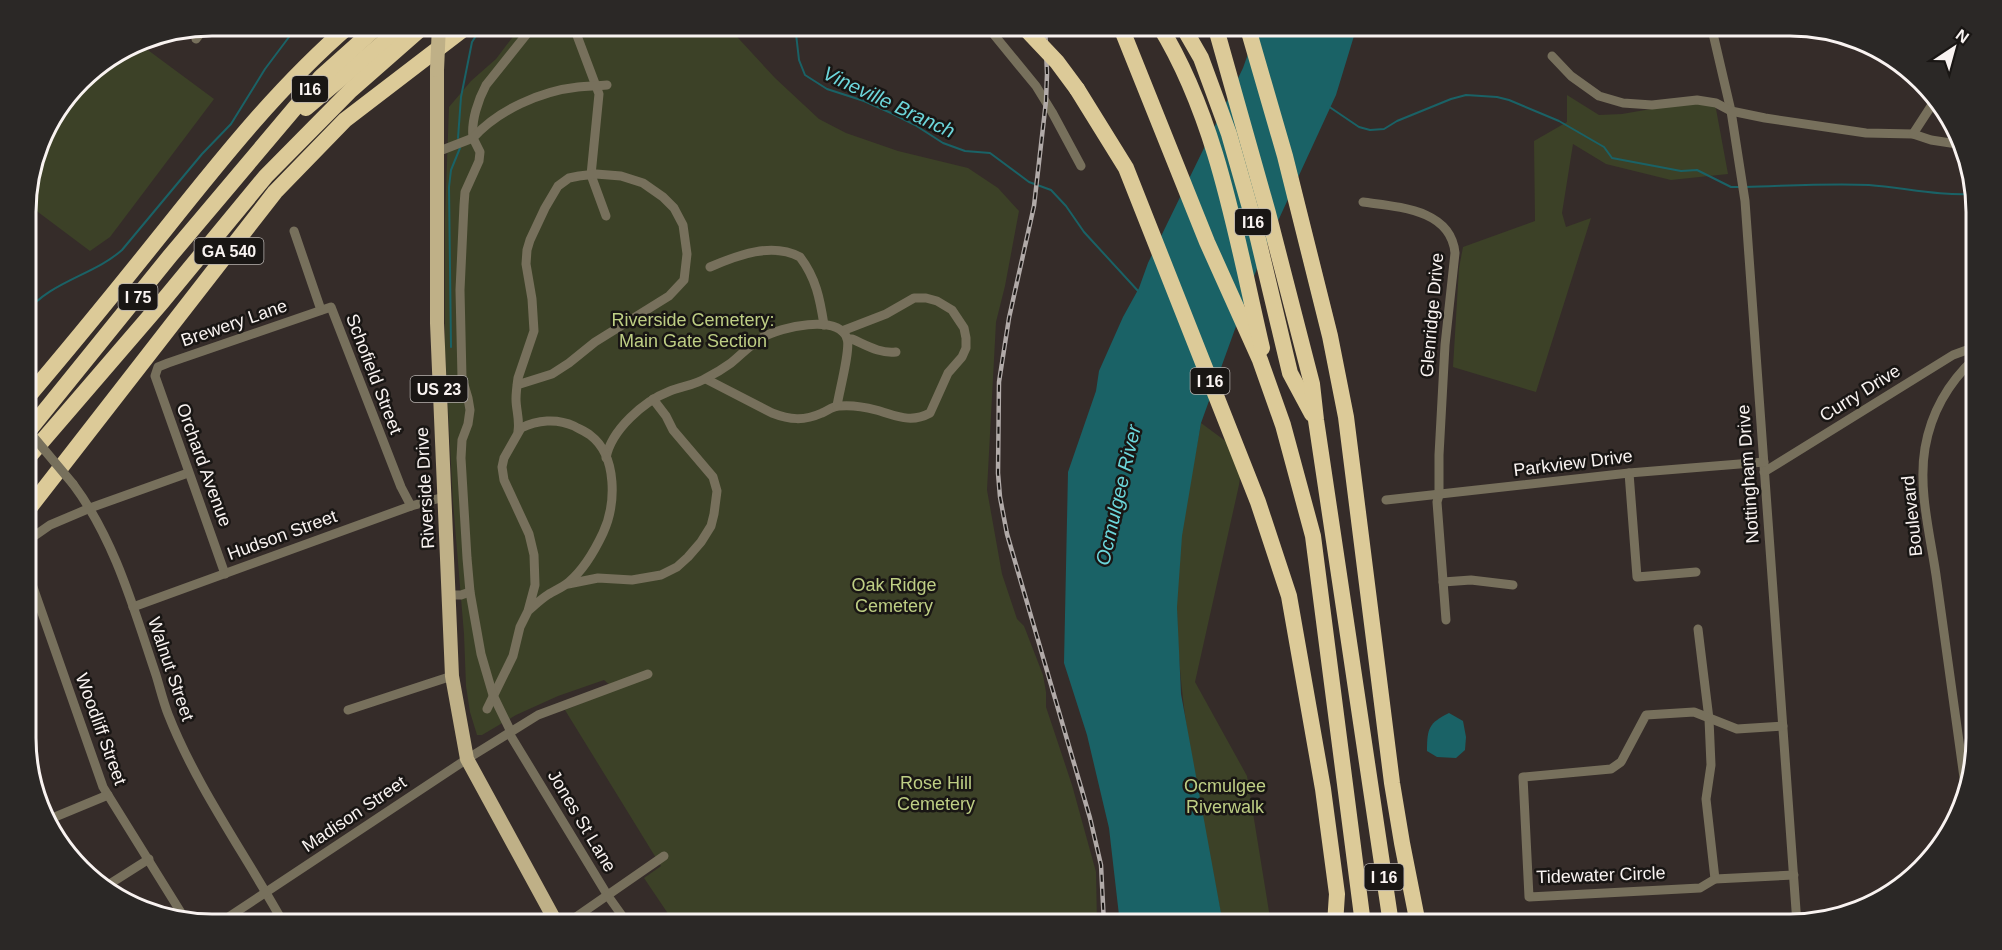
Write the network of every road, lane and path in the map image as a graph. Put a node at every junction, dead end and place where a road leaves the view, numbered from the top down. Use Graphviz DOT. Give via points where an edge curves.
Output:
graph roads {
  1 [pos="198,36"];
  2 [pos="340,36"];
  3 [pos="368,36"];
  4 [pos="392,36"];
  5 [pos="413,36"];
  6 [pos="439,36"];
  7 [pos="456,36"];
  8 [pos="526,36"];
  9 [pos="577,36"];
  10 [pos="994,36"];
  11 [pos="1032,36"];
  12 [pos="1124,36"];
  13 [pos="1164,36"];
  14 [pos="1188,36"];
  15 [pos="1218,36"];
  16 [pos="1250,36"];
  17 [pos="1713,36"];
  18 [pos="196,39"];
  19 [pos="1552,56"];
  20 [pos="607,85"];
  21 [pos="596,86"];
  22 [pos="1931,106"];
  23 [pos="1731,111"];
  24 [pos="1913,134"];
  25 [pos="473,138"];
  26 [pos="1953,143"];
  27 [pos="437,152"];
  28 [pos="250,160"];
  29 [pos="1081,166"];
  30 [pos="591,175"];
  31 [pos="1363,202"];
  32 [pos="606,216"];
  33 [pos="294,231"];
  34 [pos="710,267"];
  35 [pos="321,310"];
  36 [pos="824,325"];
  37 [pos="844,335"];
  38 [pos="1966,350"];
  39 [pos="896,352"];
  40 [pos="158,367"];
  41 [pos="1966,368"];
  42 [pos="706,379"];
  43 [pos="517,385"];
  44 [pos="36,387"];
  45 [pos="1274,396"];
  46 [pos="653,399"];
  47 [pos="837,406"];
  48 [pos="69,412"];
  49 [pos="1316,420"];
  50 [pos="36,422"];
  51 [pos="518,431"];
  52 [pos="612,439"];
  53 [pos="36,440"];
  54 [pos="595,440"];
  55 [pos="36,450"];
  56 [pos="606,458"];
  57 [pos="36,463"];
  58 [pos="1764,467"];
  59 [pos="188,473"];
  60 [pos="1629,473"];
  61 [pos="1439,495"];
  62 [pos="444,497"];
  63 [pos="36,499"];
  64 [pos="1386,500"];
  65 [pos="411,506"];
  66 [pos="90,508"];
  67 [pos="36,535"];
  68 [pos="467,558"];
  69 [pos="447,560"];
  70 [pos="586,561"];
  71 [pos="1696,572"];
  72 [pos="225,574"];
  73 [pos="598,578"];
  74 [pos="1443,582"];
  75 [pos="568,584"];
  76 [pos="535,585"];
  77 [pos="1513,585"];
  78 [pos="470,592"];
  79 [pos="548,594"];
  80 [pos="448,595"];
  81 [pos="36,596"];
  82 [pos="133,607"];
  83 [pos="528,611"];
  84 [pos="1446,621"];
  85 [pos="1698,629"];
  86 [pos="648,674"];
  87 [pos="452,676"];
  88 [pos="493,695"];
  89 [pos="487,709"];
  90 [pos="348,711"];
  91 [pos="1709,719"];
  92 [pos="1783,726"];
  93 [pos="510,732"];
  94 [pos="467,759"];
  95 [pos="1963,772"];
  96 [pos="108,795"];
  97 [pos="55,817"];
  98 [pos="1377,831"];
  99 [pos="1402,843"];
  100 [pos="664,856"];
  101 [pos="149,859"];
  102 [pos="1794,875"];
  103 [pos="1715,879"];
  104 [pos="112,882"];
  105 [pos="266,892"];
  106 [pos="608,896"];
  107 [pos="180,911"];
  108 [pos="233,914"];
  109 [pos="279,914"];
  110 [pos="552,914"];
  111 [pos="581,914"];
  112 [pos="621,914"];
  113 [pos="1336,914"];
  114 [pos="1362,914"];
  115 [pos="1389,914"];
  116 [pos="1405,914"];
  117 [pos="1416,914"];
  118 [pos="1796,914"];
  1 -- 18 [label="street"];
  2 -- 44 [label="highway" via="284,90 212,170"];
  3 -- 28 [label="highway, I16" via="321,77"];
  4 -- 28 [label="highway, I 75"];
  5 -- 48 [label="highway, I 75" via="351,90 280,161"];
  6 -- 27 [label="main road, Riverside Drive / US 23, bridge"];
  7 -- 63 [label="highway, GA 540" via="345,120 275,192"];
  8 -- 25 [label="street, Jones St Lane" via="486,85"];
  9 -- 21 [label="street"];
  10 -- 29 [label="street" via="1036,86"];
  11 -- 113 [label="highway, I 16, bridge" via="1077,88 1125,168 1258,501 1289,596 1323,789 1337,894"];
  12 -- 45 [label="highway, I 16"];
  13 -- 45 [label="highway" via="1184,72 1225,189"];
  14 -- 49 [label="highway, I16" via="1201,58 1229,134 1290,373"];
  15 -- 49 [label="highway" via="1309,372"];
  16 -- 99 [label="highway, I 16" via="1285,156 1346,417"];
  17 -- 23 [label="street, Nottingham Drive"];
  19 -- 23 [label="street" via="1599,96 1652,105 1697,100"];
  20 -- 21 [label="street"];
  21 -- 25 [label="street" via="577,87 522,103"];
  21 -- 30 [label="street" via="599,94"];
  22 -- 24 [label="street"];
  23 -- 24 [label="street" via="1866,134"];
  23 -- 58 [label="street, Nottingham Drive" via="1744,192"];
  24 -- 26 [label="street"];
  25 -- 27 [label="street"];
  25 -- 68 [label="street, Jones St Lane" via="480,152 465,192 460,290 462,378 470,411 461,448"];
  27 -- 62 [label="main road, Riverside Drive / US 23" via="437,322"];
  28 -- 50 [label="highway, I 75"];
  30 -- 32 [label="street"];
  30 -- 43 [label="street" via="569,178 558,186 530,240 526,264 534,331"];
  30 -- 43 [label="street" via="633,178 674,208 686,234 684,280 669,296 552,374"];
  31 -- 61 [label="street, Glenridge Drive" via="1399,207 1434,218 1454,242 1441,397"];
  33 -- 35 [label="street, Schofield Street"];
  34 -- 36 [label="street" via="761,251 778,250 800,257 814,278"];
  35 -- 40 [label="street, Brewery Lane"];
  35 -- 65 [label="street, Schofield Street" via="331,307"];
  36 -- 37 [label="street" via="834,326"];
  36 -- 42 [label="street" via="790,327 765,335"];
  37 -- 39 [label="street" via="879,351"];
  37 -- 47 [label="street" via="847,350"];
  37 -- 47 [label="street" via="914,298 926,297 944,304 958,317 964,328 966,348 926,415 893,416"];
  38 -- 58 [label="street, Curry Drive"];
  40 -- 59 [label="street, Orchard Avenue" via="155,376"];
  41 -- 95 [label="street, Boulevard" via="1936,411 1923,469"];
  42 -- 46 [label="street"];
  42 -- 47 [label="street" via="772,413 796,420"];
  43 -- 51 [label="street"];
  45 -- 114 [label="highway, I 16" via="1313,536"];
  46 -- 52 [label="street"];
  46 -- 73 [label="street" via="713,477 717,491 711,526 688,557 661,575"];
  48 -- 55 [label="highway, I 75"];
  48 -- 57 [label="highway"];
  49 -- 98 [label="highway, I16"];
  51 -- 54 [label="street" via="543,421 565,422"];
  51 -- 76 [label="street" via="504,458 504,480 529,534"];
  52 -- 54 [label="street"];
  52 -- 56 [label="street"];
  53 -- 66 [label="street, Walnut Street, bridge"];
  54 -- 56 [label="street"];
  56 -- 70 [label="street" via="611,481 610,514"];
  58 -- 60 [label="street, Parkview Drive"];
  58 -- 92 [label="street, Nottingham Drive"];
  59 -- 66 [label="street"];
  59 -- 72 [label="street, Orchard Avenue"];
  60 -- 61 [label="street, Parkview Drive"];
  60 -- 71 [label="street" via="1637,577"];
  61 -- 64 [label="street, Parkview Drive"];
  61 -- 74 [label="street, Glenridge Drive"];
  62 -- 65 [label="street, Hudson Street"];
  62 -- 69 [label="main road, Riverside Drive / US 23"];
  65 -- 72 [label="street, Hudson Street"];
  66 -- 67 [label="street"];
  66 -- 82 [label="street, Walnut Street"];
  68 -- 69 [label="street"];
  68 -- 78 [label="street, Jones St Lane"];
  69 -- 80 [label="main road, Riverside Drive / US 23"];
  70 -- 73 [label="street"];
  70 -- 75 [label="street"];
  72 -- 82 [label="street, Hudson Street"];
  73 -- 75 [label="street"];
  74 -- 77 [label="street" via="1471,580"];
  74 -- 84 [label="street, Glenridge Drive"];
  75 -- 79 [label="street"];
  76 -- 79 [label="street"];
  76 -- 83 [label="street"];
  78 -- 80 [label="street"];
  78 -- 88 [label="street, Jones St Lane"];
  79 -- 83 [label="street"];
  80 -- 87 [label="main road, Riverside Drive / US 23"];
  81 -- 96 [label="street, Woodliff Street"];
  82 -- 105 [label="street, Walnut Street" via="182,747"];
  83 -- 88 [label="street" via="513,656"];
  85 -- 91 [label="street"];
  86 -- 93 [label="street, Madison Street" via="564,704"];
  87 -- 90 [label="street"];
  87 -- 94 [label="main road, Riverside Drive / US 23"];
  88 -- 89 [label="street"];
  88 -- 93 [label="street, Jones St Lane"];
  91 -- 92 [label="street, Tidewater Circle" via="1737,729"];
  91 -- 103 [label="street" via="1711,765 1706,799"];
  91 -- 103 [label="street, Tidewater Circle" via="1694,712 1646,715 1621,762 1611,769 1523,777 1529,897 1700,888"];
  92 -- 102 [label="street, Nottingham Drive"];
  93 -- 94 [label="street, Madison Street"];
  93 -- 106 [label="street, Jones St Lane"];
  94 -- 105 [label="street, Madison Street"];
  94 -- 110 [label="main road, Riverside Drive / US 23"];
  96 -- 97 [label="street"];
  96 -- 101 [label="street, Woodliff Street"];
  98 -- 115 [label="highway, I 16"];
  99 -- 116 [label="highway, I 16" via="1399,877"];
  99 -- 117 [label="highway"];
  100 -- 106 [label="street"];
  101 -- 104 [label="street"];
  101 -- 107 [label="street, Woodliff Street"];
  102 -- 103 [label="street, Tidewater Circle"];
  102 -- 118 [label="street, Nottingham Drive"];
  105 -- 108 [label="street, Madison Street"];
  105 -- 109 [label="street, Walnut Street"];
  106 -- 111 [label="street"];
  106 -- 112 [label="street, Jones St Lane"];
}
